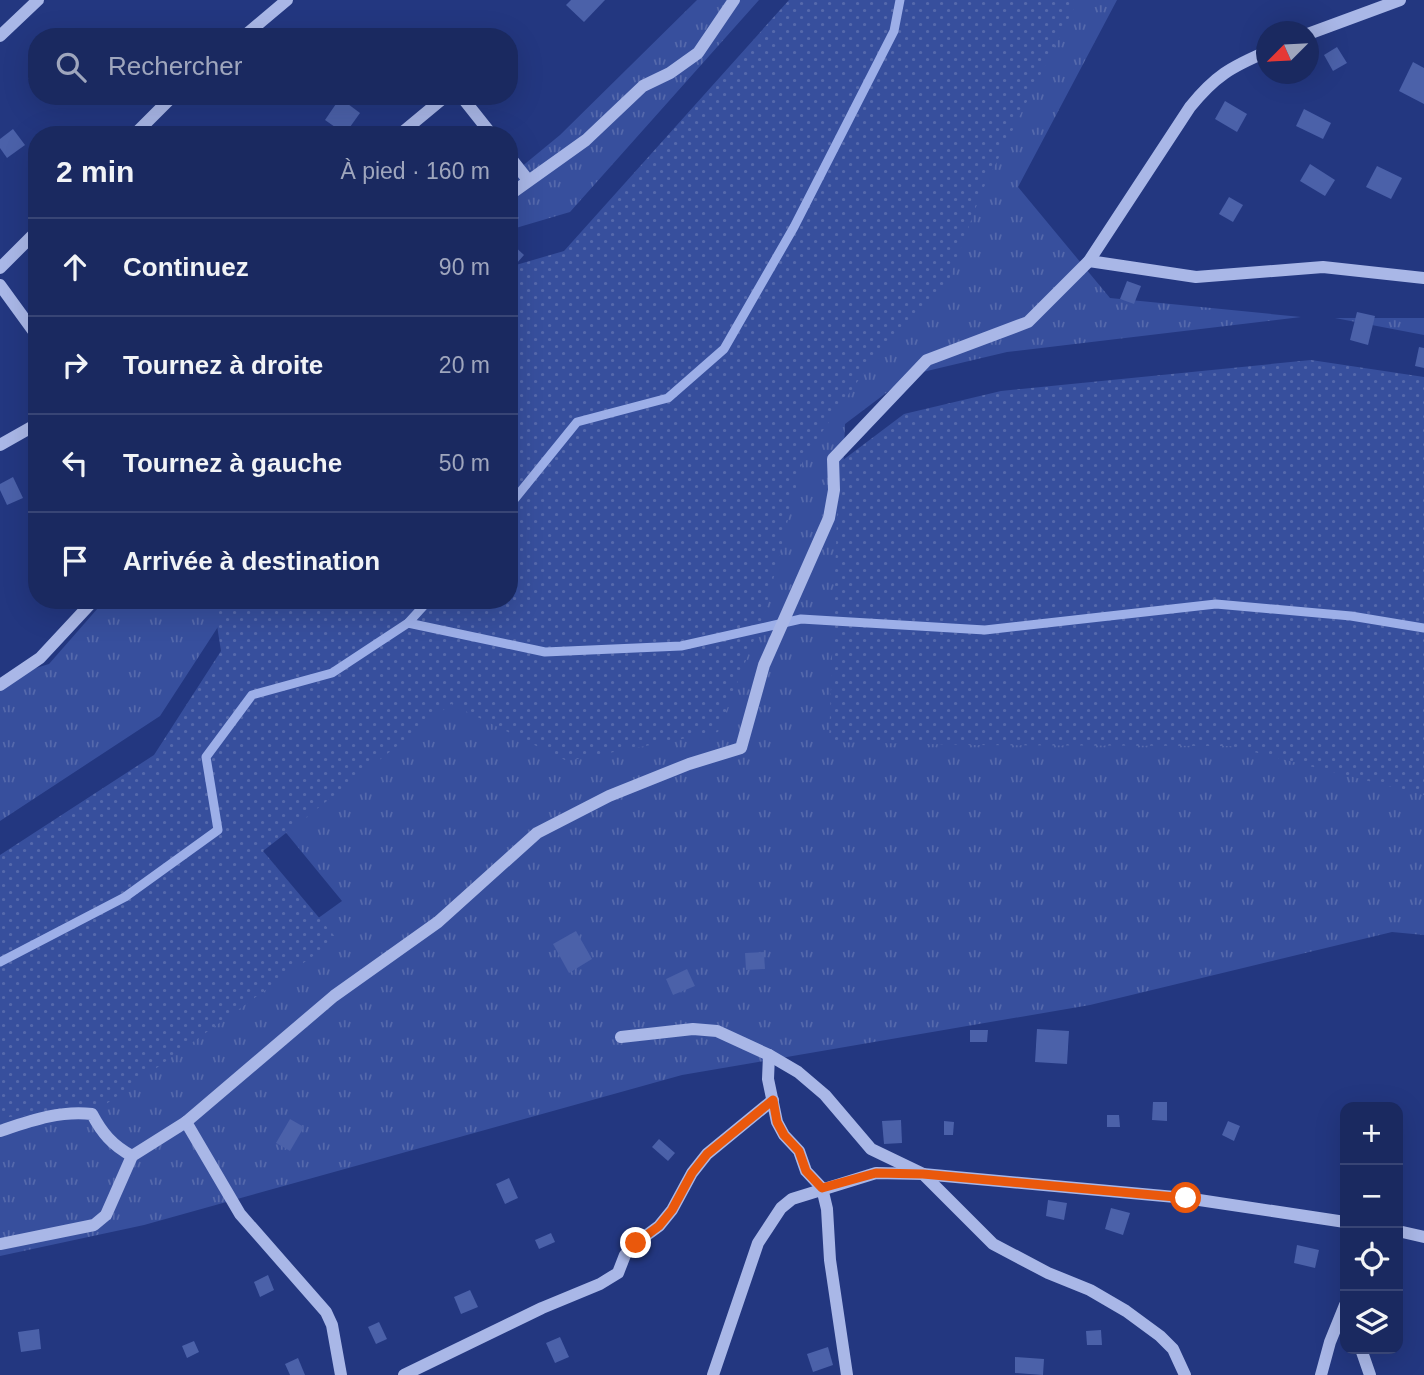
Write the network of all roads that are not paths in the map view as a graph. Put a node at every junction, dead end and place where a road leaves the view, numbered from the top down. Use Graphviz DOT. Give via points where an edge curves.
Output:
graph roads {
  1 [pos="38,0"];
  2 [pos="287,0"];
  3 [pos="734,0"];
  4 [pos="1400,0"];
  5 [pos="254,28"];
  6 [pos="1319,30"];
  7 [pos="0,36"];
  8 [pos="1256,56"];
  9 [pos="164,105"];
  10 [pos="435,105"];
  11 [pos="468,105"];
  12 [pos="143,126"];
  13 [pos="410,126"];
  14 [pos="485,126"];
  15 [pos="518,167"];
  16 [pos="528,180"];
  17 [pos="518,188"];
  18 [pos="28,240"];
  19 [pos="1089,261"];
  20 [pos="0,268"];
  21 [pos="1424,278"];
  22 [pos="0,285"];
  23 [pos="28,324"];
  24 [pos="28,429"];
  25 [pos="0,445"];
  26 [pos="86,609"];
  27 [pos="0,685"];
  28 [pos="621,1037"];
  29 [pos="769,1055"];
  30 [pos="773,1100"];
  31 [pos="186,1122"];
  32 [pos="0,1131"];
  33 [pos="132,1156"];
  34 [pos="923,1174"];
  35 [pos="822,1188"];
  36 [pos="1340,1221"];
  37 [pos="1403,1232"];
  38 [pos="1424,1237"];
  39 [pos="0,1244"];
  40 [pos="1340,1319"];
  41 [pos="1363,1354"];
  42 [pos="341,1375"];
  43 [pos="404,1375"];
  44 [pos="713,1375"];
  45 [pos="847,1375"];
  46 [pos="1185,1375"];
  47 [pos="1321,1375"];
  48 [pos="1370,1375"];
  1 -- 7 [label="street"];
  2 -- 5 [label="street"];
  3 -- 16 [label="street" via="698,53 643,86 586,140"];
  4 -- 6 [label="street"];
  8 -- 19 [label="street" via="1230,67 1207,86"];
  9 -- 12 [label="street"];
  10 -- 13 [label="street"];
  11 -- 14 [label="street"];
  15 -- 16 [label="street"];
  16 -- 17 [label="street"];
  18 -- 20 [label="street"];
  19 -- 21 [label="street" via="1196,277 1324,267"];
  19 -- 31 [label="street" via="1028,322 928,360 833,459 829,518 764,665 741,748 610,796 537,833 438,922 334,996"];
  22 -- 23 [label="street"];
  24 -- 25 [label="street"];
  26 -- 27 [label="street" via="40,658"];
  28 -- 29 [label="street" via="717,1031"];
  29 -- 30 [label="street"];
  29 -- 34 [label="street" via="825,1096 871,1149"];
  30 -- 35 [label="street" via="784,1135"];
  30 -- 43 [label="street" via="707,1154 672,1210 625,1255 618,1273"];
  31 -- 33 [label="street"];
  31 -- 42 [label="street" via="240,1214 326,1312"];
  32 -- 33 [label="street" via="51,1115 92,1114 115,1147"];
  33 -- 39 [label="street" via="106,1215 94,1225"];
  34 -- 35 [label="street" via="876,1173"];
  34 -- 36 [label="street" via="1186,1198"];
  34 -- 46 [label="street" via="993,1244 1090,1290 1160,1336 1173,1349"];
  35 -- 44 [label="street" via="781,1208 758,1243"];
  35 -- 45 [label="street"];
  37 -- 38 [label="street"];
  40 -- 47 [label="street"];
  41 -- 48 [label="street"];
}
